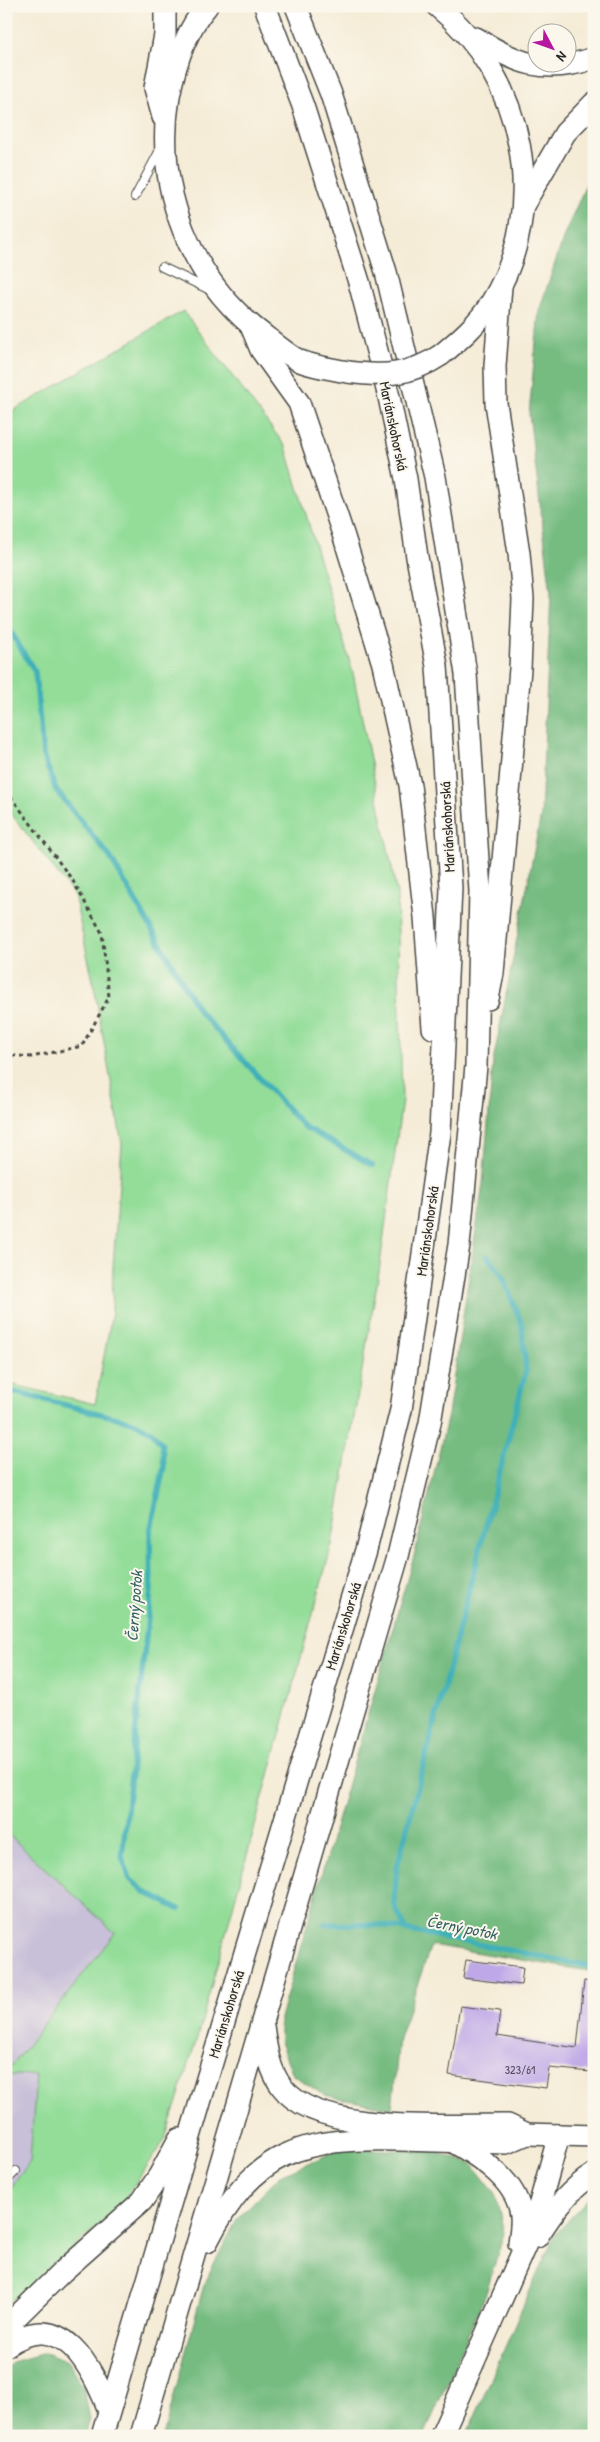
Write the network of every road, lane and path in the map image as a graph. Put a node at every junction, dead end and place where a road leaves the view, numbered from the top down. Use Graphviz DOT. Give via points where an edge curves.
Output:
graph roads {
  1 [pos="165,6"];
  2 [pos="265,6"];
  3 [pos="296,6"];
  4 [pos="438,7"];
  5 [pos="205,9"];
  6 [pos="461,29"];
  7 [pos="594,58"];
  8 [pos="594,103"];
  9 [pos="165,133"];
  10 [pos="135,198"];
  11 [pos="524,204"];
  12 [pos="162,267"];
  13 [pos="501,286"];
  14 [pos="219,294"];
  15 [pos="251,326"];
  16 [pos="6,790"];
  17 [pos="6,1055"];
  18 [pos="476,1066"];
  19 [pos="440,1133"];
  20 [pos="263,2021"];
  21 [pos="200,2098"];
  22 [pos="527,2134"];
  23 [pos="560,2135"];
  24 [pos="594,2136"];
  25 [pos="453,2142"];
  26 [pos="16,2171"];
  27 [pos="594,2174"];
  28 [pos="6,2181"];
  29 [pos="514,2276"];
  30 [pos="185,2284"];
  31 [pos="6,2327"];
  32 [pos="6,2346"];
  33 [pos="109,2410"];
  34 [pos="102,2436"];
  35 [pos="141,2436"];
  36 [pos="441,2436"];
  1 -- 9 [label="main road" via="165,35 155,88"];
  2 -- 19 [label="main road, Mariánskohorská" via="304,106 361,292 389,397 437,666 451,888"];
  3 -- 18 [label="main road, Mariánskohorská" via="331,94 386,272 435,477 467,693 480,890"];
  4 -- 6 [label="main road"];
  5 -- 9 [label="main road" via="179,53"];
  6 -- 7 [label="main road" via="500,53 532,65 558,67"];
  6 -- 11 [label="main road" via="482,52 503,90 520,150"];
  8 -- 11 [label="main road" via="565,133"];
  9 -- 10 [label="lane"];
  9 -- 14 [label="main road" via="170,191 198,263"];
  11 -- 13 [label="main road" via="518,237"];
  12 -- 14 [label="lane"];
  13 -- 15 [label="main road, bridge" via="476,322 441,355 416,370 370,375 300,360"];
  13 -- 18 [label="main road" via="495,366 496,403 523,599 520,669 493,973"];
  14 -- 15 [label="main road"];
  15 -- 19 [label="main road" via="261,350 298,403 383,664 410,785 425,917"];
  16 -- 17 [label="path" via="73,881 102,933 109,997 82,1046 32,1057"];
  18 -- 20 [label="main road, Mariánskohorská" via="459,1245 430,1423 398,1556"];
  19 -- 21 [label="main road, Mariánskohorská" via="401,1410 366,1550"];
  20 -- 22 [label="main road" via="270,2062 277,2080 289,2096 319,2113 371,2123 508,2125"];
  20 -- 30 [label="main road, Mariánskohorská"];
  21 -- 31 [label="main road" via="159,2176 142,2201"];
  21 -- 33 [label="main road, Mariánskohorská"];
  22 -- 23 [label="main road"];
  22 -- 25 [label="main road" via="506,2143"];
  23 -- 24 [label="main road"];
  23 -- 29 [label="main road" via="533,2228"];
  25 -- 29 [label="main road" via="490,2166 518,2204 521,2227"];
  25 -- 30 [label="main road" via="351,2139 315,2144 289,2153 257,2173 231,2200"];
  26 -- 28 [label="lane"];
  27 -- 29 [label="main road" via="552,2213"];
  29 -- 36 [label="main road"];
  30 -- 35 [label="main road, Mariánskohorská"];
  32 -- 33 [label="main road" via="21,2336 32,2334 42,2333 63,2339 90,2367"];
  33 -- 34 [label="main road, Mariánskohorská"];
}
